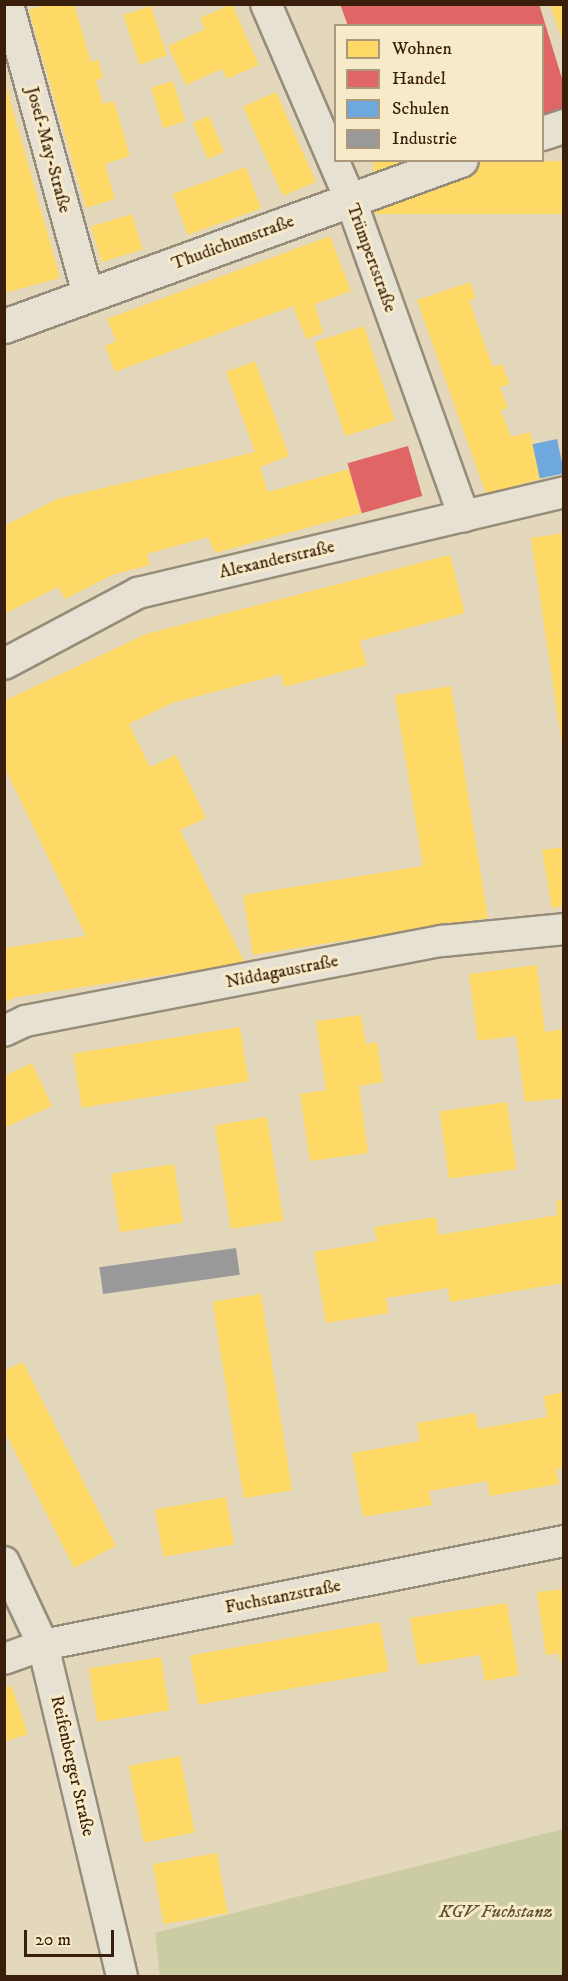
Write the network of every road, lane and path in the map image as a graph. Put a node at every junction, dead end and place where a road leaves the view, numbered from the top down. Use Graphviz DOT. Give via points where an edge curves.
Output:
graph roads {
  1 [pos="8,4"];
  2 [pos="266,4"];
  3 [pos="564,126"];
  4 [pos="544,133"];
  5 [pos="334,162"];
  6 [pos="334,162"];
  7 [pos="456,162"];
  8 [pos="351,201"];
  9 [pos="88,294"];
  10 [pos="4,326"];
  11 [pos="564,492"];
  12 [pos="464,516"];
  13 [pos="4,664"];
  14 [pos="564,928"];
  15 [pos="4,1031"];
  16 [pos="564,1541"];
  17 [pos="4,1562"];
  18 [pos="43,1645"];
  19 [pos="4,1659"];
  20 [pos="122,1977"];
  1 -- 9 [label="street, Josef-May-Straße"];
  2 -- 5 [label="street, Trümpertstraße"];
  3 -- 4 [label="main road"];
  6 -- 8 [label="street, Trümpertstraße"];
  7 -- 8 [label="main road, Thudichumstraße"];
  8 -- 9 [label="main road, Thudichumstraße"];
  8 -- 12 [label="street, Trümpertstraße"];
  9 -- 10 [label="main road, Thudichumstraße"];
  11 -- 12 [label="street, Alexanderstraße"];
  12 -- 13 [label="street, Alexanderstraße" via="138,593"];
  14 -- 15 [label="street, Niddagaustraße" via="442,941 25,1021"];
  16 -- 18 [label="street, Fuchstanzstraße"];
  17 -- 18 [label="street, Reifenberger Straße"];
  18 -- 19 [label="street, Fuchstanzstraße"];
  18 -- 20 [label="street, Reifenberger Straße"];
}
